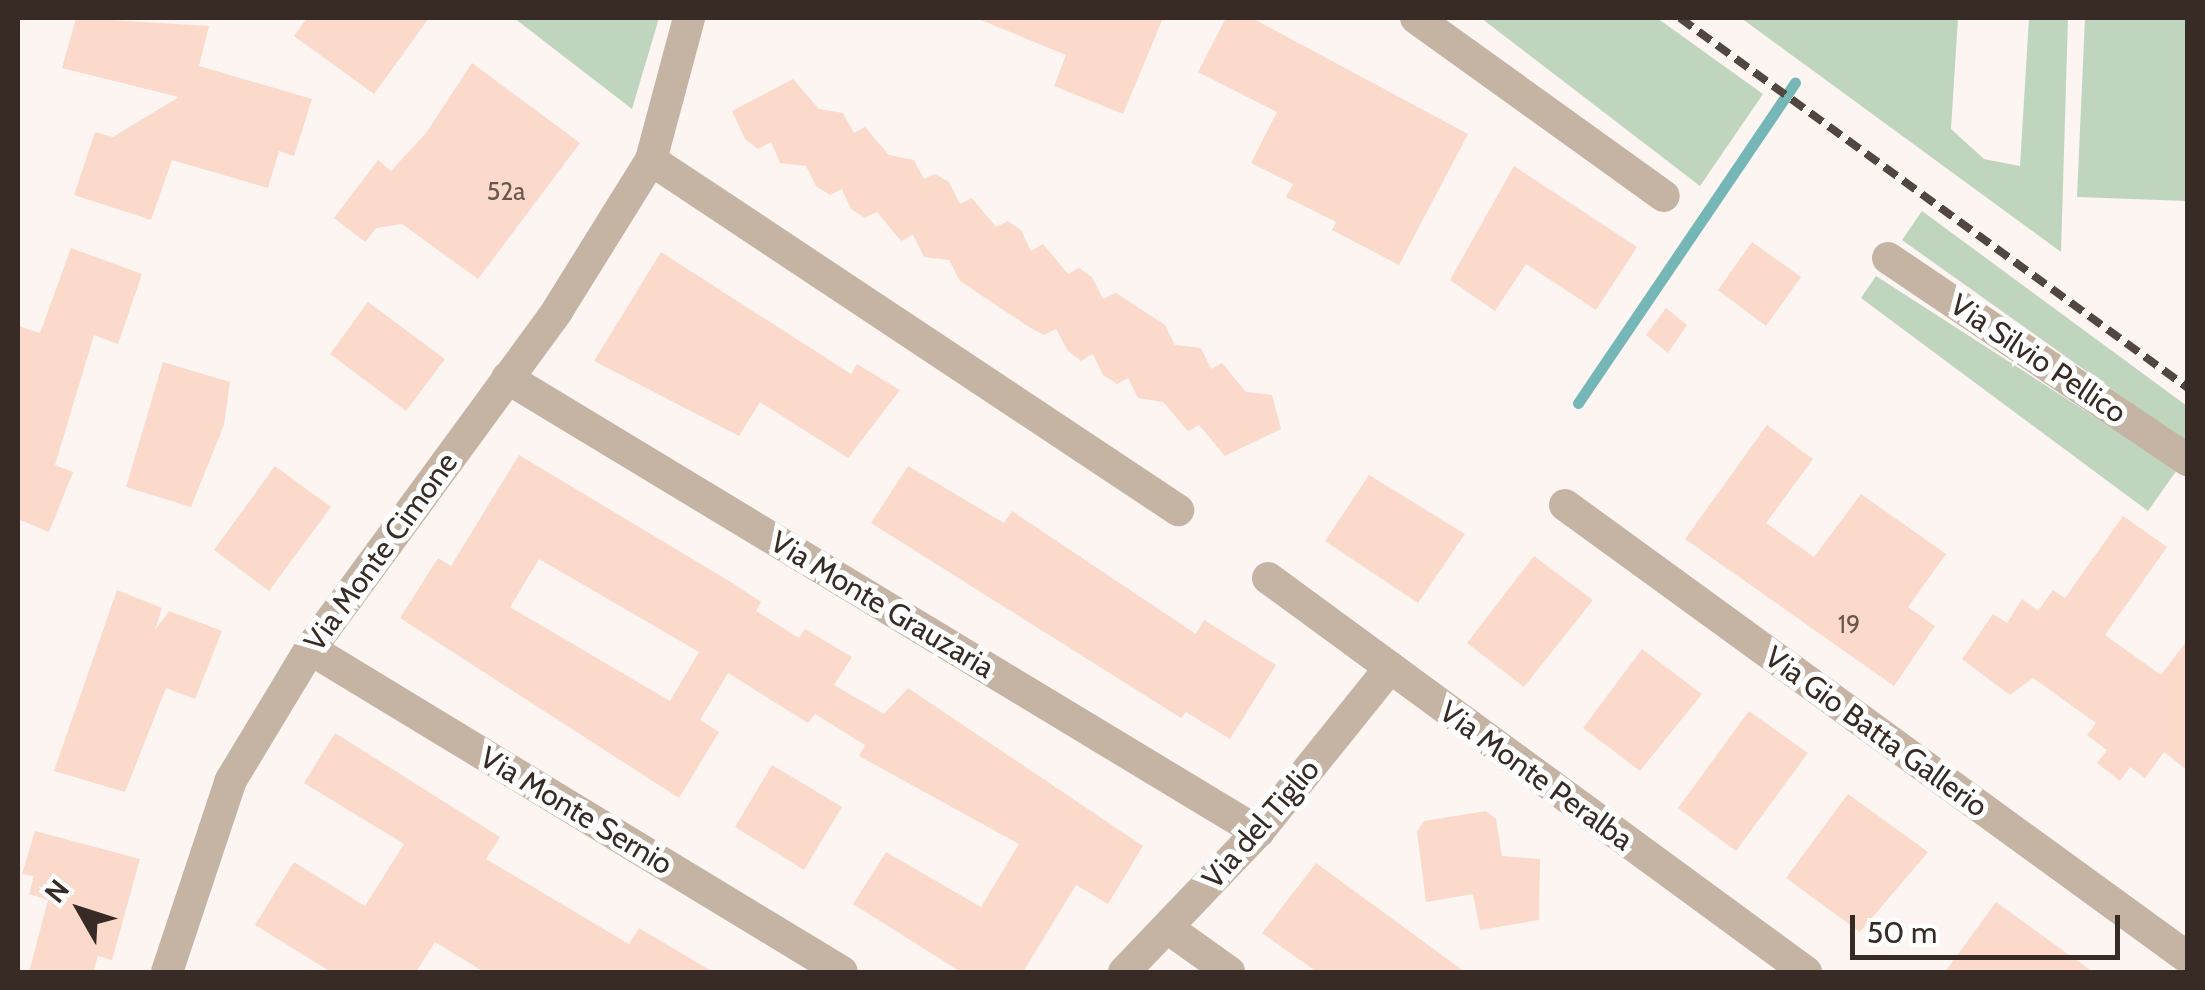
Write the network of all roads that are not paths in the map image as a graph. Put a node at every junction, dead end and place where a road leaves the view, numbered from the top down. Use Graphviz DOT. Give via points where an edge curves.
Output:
graph roads {
  1 [pos="689,18"];
  2 [pos="1416,18"];
  3 [pos="651,160"];
  4 [pos="1664,196"];
  5 [pos="1888,258"];
  6 [pos="506,378"];
  7 [pos="2188,460"];
  8 [pos="1564,505"];
  9 [pos="1178,510"];
  10 [pos="1268,578"];
  11 [pos="310,648"];
  12 [pos="1390,668"];
  13 [pos="1258,832"];
  14 [pos="1169,929"];
  15 [pos="2188,958"];
  16 [pos="168,972"];
  17 [pos="842,972"];
  18 [pos="1124,972"];
  19 [pos="1229,972"];
  20 [pos="1806,972"];
  1 -- 3 [label="street, Via Monte Cimone"];
  2 -- 4 [label="street"];
  3 -- 6 [label="street, Via Monte Cimone"];
  3 -- 9 [label="street"];
  5 -- 7 [label="street, Via Silvio Pellico"];
  6 -- 11 [label="street, Via Monte Cimone"];
  6 -- 13 [label="street, Via Monte Grauzaria"];
  8 -- 15 [label="street, Via Gio Batta Gallerio"];
  10 -- 12 [label="street, Via Monte Peralba"];
  11 -- 16 [label="street, Via Monte Cimone" via="232,780"];
  11 -- 17 [label="street, Via Monte Sernio"];
  12 -- 13 [label="street, Via del Tiglio"];
  12 -- 20 [label="street, Via Monte Peralba"];
  13 -- 14 [label="street, Via del Tiglio"];
  14 -- 18 [label="street, Via del Tiglio"];
  14 -- 19 [label="street"];
}
